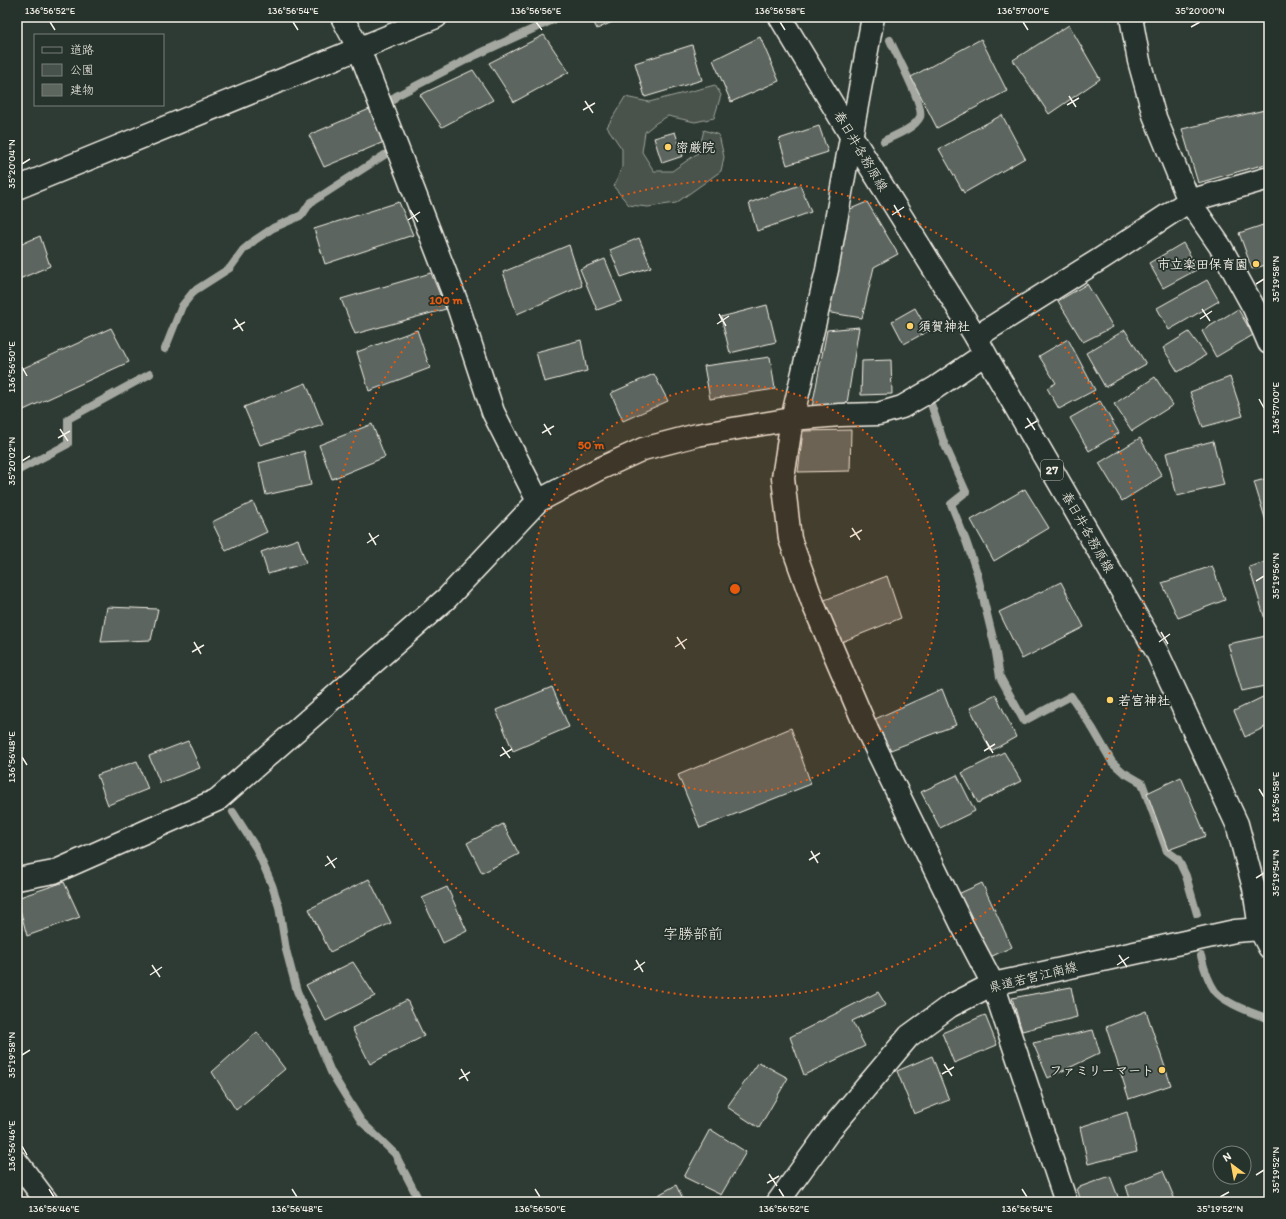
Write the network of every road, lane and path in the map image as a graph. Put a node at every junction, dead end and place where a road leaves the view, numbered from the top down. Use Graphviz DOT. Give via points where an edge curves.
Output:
graph roads {
  1 [pos="342,17"];
  2 [pos="436,17"];
  3 [pos="780,17"];
  4 [pos="873,17"];
  5 [pos="1131,17"];
  6 [pos="359,49"];
  7 [pos="852,137"];
  8 [pos="1269,178"];
  9 [pos="17,188"];
  10 [pos="1189,201"];
  11 [pos="1269,343"];
  12 [pos="980,346"];
  13 [pos="792,419"];
  14 [pos="538,501"];
  15 [pos="17,879"];
  16 [pos="1266,934"];
  17 [pos="993,984"];
  18 [pos="17,1162"];
  19 [pos="47,1202"];
  20 [pos="778,1202"];
  21 [pos="1066,1202"];
  1 -- 6 [label="street"];
  2 -- 6 [label="street"];
  3 -- 7 [label="street, 春日井各務原線 / 27"];
  4 -- 7 [label="street"];
  5 -- 10 [label="street" via="1139,61 1154,115"];
  6 -- 9 [label="street"];
  6 -- 14 [label="street" via="457,303 493,412"];
  7 -- 12 [label="street, 春日井各務原線 / 27"];
  7 -- 13 [label="street" via="827,270"];
  8 -- 10 [label="street"];
  10 -- 11 [label="street" via="1220,246 1254,308"];
  10 -- 12 [label="street" via="1102,258"];
  12 -- 13 [label="street" via="935,388 902,407 878,414"];
  12 -- 16 [label="street, 春日井各務原線 / 27" via="1157,652 1237,824"];
  13 -- 14 [label="street" via="697,434 643,449"];
  13 -- 17 [label="street" via="783,478 790,539 795,554 814,606 868,732"];
  14 -- 15 [label="street" via="447,598 217,800 54,872"];
  16 -- 17 [label="street, 県道若宮江南線" via="1235,931"];
  17 -- 20 [label="street, 県道若宮江南線" via="950,1006 909,1036 830,1130"];
  17 -- 21 [label="street"];
  18 -- 19 [label="street"];
}
